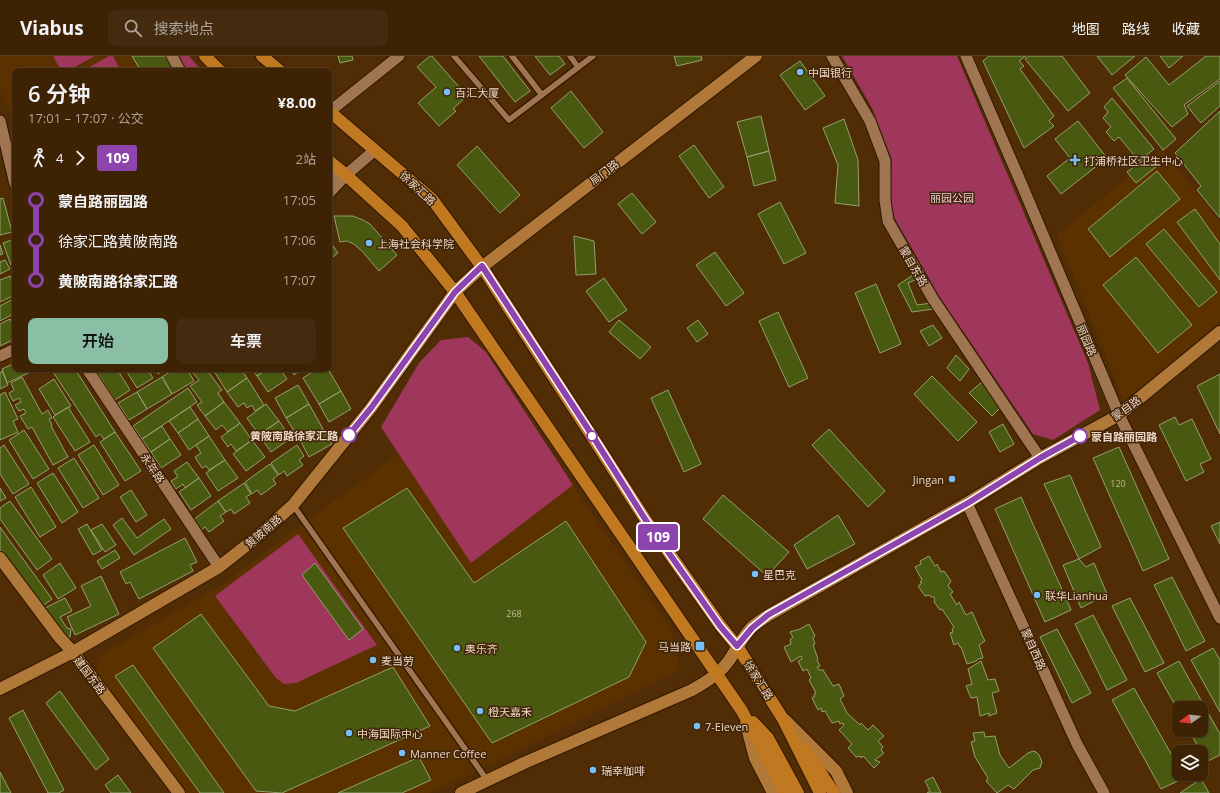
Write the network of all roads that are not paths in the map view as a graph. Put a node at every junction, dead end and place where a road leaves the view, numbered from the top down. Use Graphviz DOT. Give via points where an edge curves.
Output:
graph roads {
  1 [pos="172,56"];
  2 [pos="205,56"];
  3 [pos="262,56"];
  4 [pos="399,56"];
  5 [pos="454,56"];
  6 [pos="512,56"];
  7 [pos="570,56"];
  8 [pos="593,56"];
  9 [pos="756,56"];
  10 [pos="832,56"];
  11 [pos="966,56"];
  12 [pos="578,67"];
  13 [pos="178,68"];
  14 [pos="217,68"];
  15 [pos="276,68"];
  16 [pos="542,95"];
  17 [pos="332,110"];
  18 [pos="332,114"];
  19 [pos="0,121"];
  20 [pos="375,150"];
  21 [pos="332,163"];
  22 [pos="12,171"];
  23 [pos="346,174"];
  24 [pos="332,176"];
  25 [pos="332,190"];
  26 [pos="482,266"];
  27 [pos="455,292"];
  28 [pos="1220,332"];
  29 [pos="12,350"];
  30 [pos="0,356"];
  31 [pos="89,372"];
  32 [pos="1119,415"];
  33 [pos="1040,458"];
  34 [pos="968,503"];
  35 [pos="293,505"];
  36 [pos="0,558"];
  37 [pos="219,567"];
  38 [pos="1220,618"];
  39 [pos="737,646"];
  40 [pos="73,652"];
  41 [pos="716,674"];
  42 [pos="0,689"];
  43 [pos="742,711"];
  44 [pos="784,719"];
  45 [pos="488,781"];
  46 [pos="179,793"];
  47 [pos="461,793"];
  48 [pos="773,793"];
  49 [pos="785,793"];
  50 [pos="798,793"];
  51 [pos="820,793"];
  52 [pos="834,793"];
  53 [pos="848,793"];
  54 [pos="1104,793"];
  1 -- 13 [label="street"];
  2 -- 14 [label="main road"];
  3 -- 15 [label="main road"];
  4 -- 17 [label="street"];
  5 -- 16 [label="lane" via="509,120"];
  6 -- 16 [label="lane"];
  7 -- 12 [label="lane"];
  8 -- 12 [label="lane"];
  9 -- 26 [label="street, 局门路"];
  10 -- 33 [label="street, 蒙自东路" via="870,121 885,160 888,221 934,299"];
  11 -- 32 [label="street, 丽园路"];
  12 -- 16 [label="lane"];
  18 -- 20 [label="main road, 徐家汇路"];
  19 -- 22 [label="street"];
  20 -- 23 [label="street"];
  20 -- 26 [label="main road, 徐家汇路" via="432,199"];
  21 -- 23 [label="main road"];
  23 -- 24 [label="street"];
  23 -- 25 [label="street"];
  23 -- 27 [label="main road" via="402,226"];
  26 -- 27 [label="street, 局门路"];
  26 -- 39 [label="main road, 徐家汇路" via="645,519 720,626"];
  27 -- 35 [label="street, 黄陂南路" via="371,408"];
  27 -- 41 [label="main road"];
  28 -- 32 [label="street, 蒙自路"];
  29 -- 30 [label="street"];
  31 -- 37 [label="street, 永年路"];
  32 -- 33 [label="street, 蒙自路"];
  32 -- 38 [label="street, 丽园路"];
  33 -- 34 [label="street, 蒙自路"];
  34 -- 39 [label="street, 蒙自路" via="768,615 752,628"];
  34 -- 54 [label="street, 蒙自西路" via="1077,744"];
  35 -- 37 [label="street, 黄陂南路"];
  35 -- 45 [label="lane"];
  36 -- 40 [label="street, 建国东路"];
  37 -- 40 [label="street, 黄陂南路"];
  39 -- 41 [label="street" via="730,660"];
  39 -- 44 [label="main road, 徐家汇路"];
  40 -- 42 [label="street, 黄陂南路"];
  40 -- 46 [label="street, 建国东路"];
  41 -- 43 [label="main road"];
  41 -- 45 [label="street" via="692,690"];
  43 -- 48 [label="street" via="755,758"];
  43 -- 49 [label="main road"];
  43 -- 50 [label="main road" via="768,738"];
  44 -- 51 [label="main road, 徐家汇路"];
  44 -- 52 [label="main road"];
  44 -- 53 [label="street, 徐家汇路" via="836,771"];
  45 -- 47 [label="street"];
}
